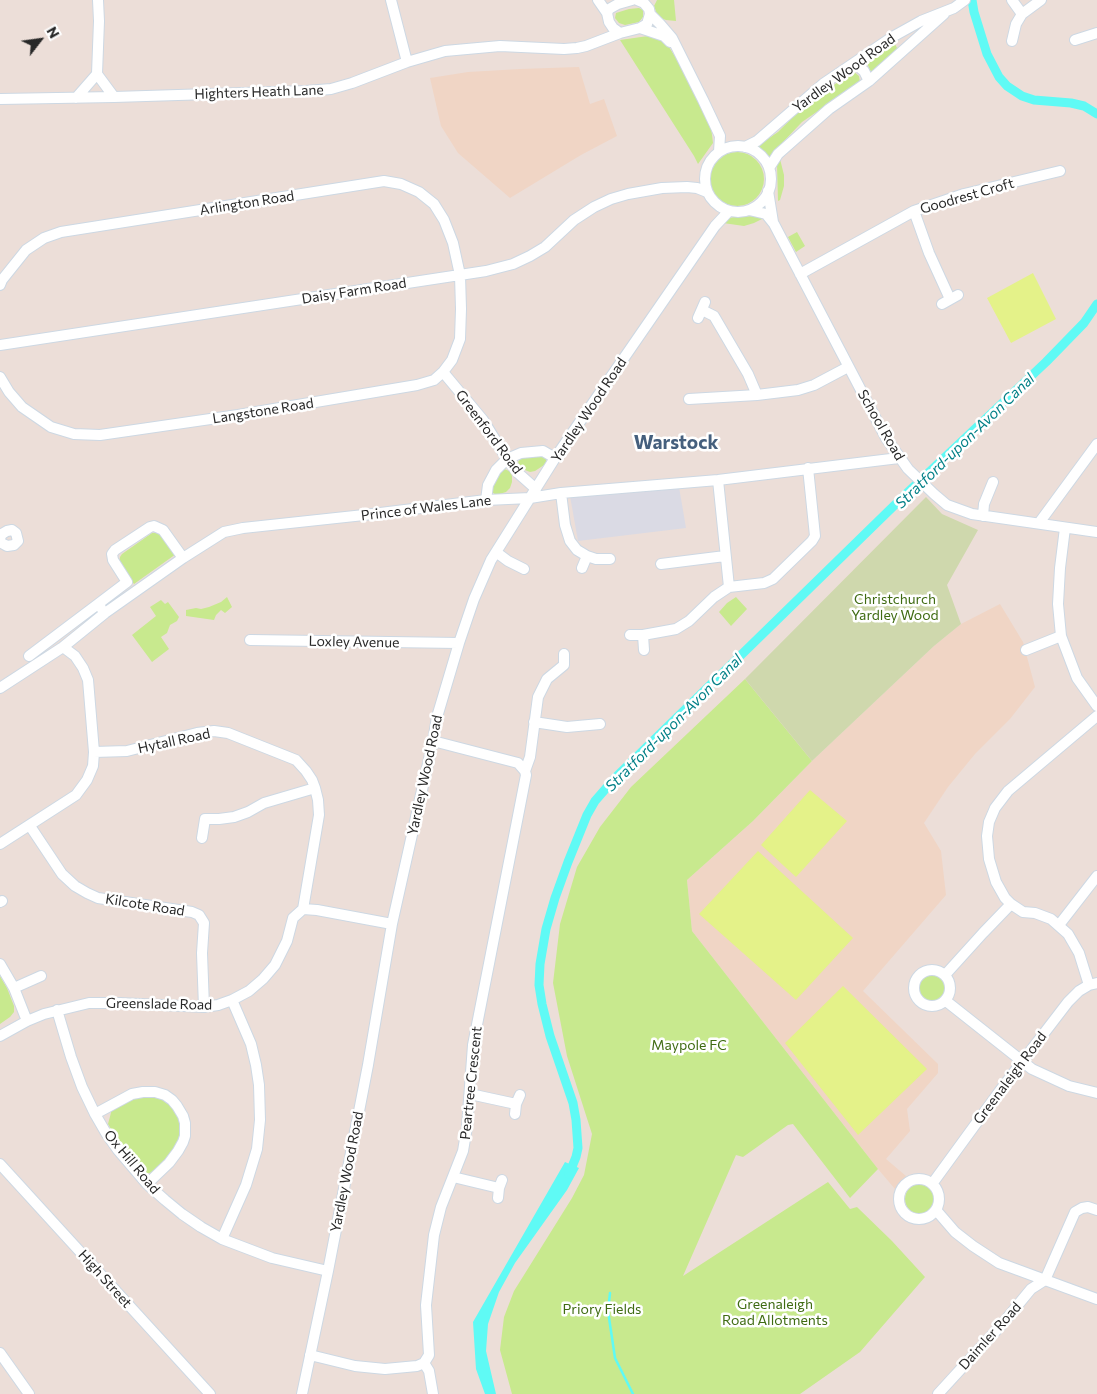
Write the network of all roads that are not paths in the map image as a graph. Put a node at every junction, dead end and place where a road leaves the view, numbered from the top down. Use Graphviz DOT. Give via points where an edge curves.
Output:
graph roads {
  1 [pos="98,0"];
  2 [pos="391,0"];
  3 [pos="598,0"];
  4 [pos="631,0"];
  5 [pos="637,0"];
  6 [pos="965,0"];
  7 [pos="1012,0"];
  8 [pos="1041,0"];
  9 [pos="649,6"];
  10 [pos="951,9"];
  11 [pos="1022,14"];
  12 [pos="608,18"];
  13 [pos="640,28"];
  14 [pos="620,33"];
  15 [pos="1097,33"];
  16 [pos="894,36"];
  17 [pos="1075,40"];
  18 [pos="601,41"];
  19 [pos="1012,41"];
  20 [pos="676,48"];
  21 [pos="904,51"];
  22 [pos="407,62"];
  23 [pos="854,64"];
  24 [pos="97,74"];
  25 [pos="869,81"];
  26 [pos="114,97"];
  27 [pos="0,98"];
  28 [pos="76,98"];
  29 [pos="720,136"];
  30 [pos="734,146"];
  31 [pos="745,147"];
  32 [pos="719,152"];
  33 [pos="768,168"];
  34 [pos="1060,171"];
  35 [pos="705,176"];
  36 [pos="688,187"];
  37 [pos="768,190"];
  38 [pos="707,192"];
  39 [pos="715,203"];
  40 [pos="749,210"];
  41 [pos="729,211"];
  42 [pos="914,211"];
  43 [pos="717,223"];
  44 [pos="774,224"];
  45 [pos="800,274"];
  46 [pos="460,275"];
  47 [pos="1,281"];
  48 [pos="950,300"];
  49 [pos="702,310"];
  50 [pos="0,345"];
  51 [pos="848,367"];
  52 [pos="443,372"];
  53 [pos="0,377"];
  54 [pos="757,394"];
  55 [pos="689,399"];
  56 [pos="1097,444"];
  57 [pos="507,458"];
  58 [pos="556,458"];
  59 [pos="899,458"];
  60 [pos="808,468"];
  61 [pos="718,480"];
  62 [pos="993,482"];
  63 [pos="561,493"];
  64 [pos="533,494"];
  65 [pos="486,500"];
  66 [pos="983,516"];
  67 [pos="1039,523"];
  68 [pos="1065,528"];
  69 [pos="1097,532"];
  70 [pos="0,538"];
  71 [pos="0,542"];
  72 [pos="496,552"];
  73 [pos="587,556"];
  74 [pos="726,556"];
  75 [pos="183,558"];
  76 [pos="610,559"];
  77 [pos="660,564"];
  78 [pos="582,568"];
  79 [pos="524,569"];
  80 [pos="729,587"];
  81 [pos="98,604"];
  82 [pos="105,613"];
  83 [pos="630,635"];
  84 [pos="643,635"];
  85 [pos="1061,636"];
  86 [pos="250,640"];
  87 [pos="459,643"];
  88 [pos="63,647"];
  89 [pos="644,650"];
  90 [pos="1026,650"];
  91 [pos="564,654"];
  92 [pos="29,656"];
  93 [pos="1,684"];
  94 [pos="1097,706"];
  95 [pos="1097,716"];
  96 [pos="534,722"];
  97 [pos="600,724"];
  98 [pos="433,741"];
  99 [pos="94,752"];
  100 [pos="525,771"];
  101 [pos="315,788"];
  102 [pos="30,826"];
  103 [pos="202,838"];
  104 [pos="0,844"];
  105 [pos="1097,876"];
  106 [pos="1011,904"];
  107 [pos="303,909"];
  108 [pos="392,924"];
  109 [pos="1059,925"];
  110 [pos="0,964"];
  111 [pos="945,975"];
  112 [pos="41,976"];
  113 [pos="1093,984"];
  114 [pos="14,988"];
  115 [pos="232,1000"];
  116 [pos="946,1001"];
  117 [pos="204,1007"];
  118 [pos="58,1010"];
  119 [pos="27,1021"];
  120 [pos="0,1036"];
  121 [pos="1022,1062"];
  122 [pos="1097,1092"];
  123 [pos="470,1094"];
  124 [pos="517,1104"];
  125 [pos="95,1114"];
  126 [pos="0,1164"];
  127 [pos="453,1177"];
  128 [pos="147,1184"];
  129 [pos="932,1184"];
  130 [pos="499,1189"];
  131 [pos="936,1210"];
  132 [pos="1097,1210"];
  133 [pos="222,1239"];
  134 [pos="328,1271"];
  135 [pos="1045,1280"];
  136 [pos="1097,1299"];
  137 [pos="0,1353"];
  138 [pos="310,1356"];
  139 [pos="424,1363"];
  140 [pos="29,1394"];
  141 [pos="210,1394"];
  142 [pos="302,1394"];
  143 [pos="433,1394"];
  144 [pos="938,1394"];
  1 -- 24 [label="street"];
  2 -- 22 [label="street"];
  3 -- 12 [label="street"];
  4 -- 12 [label="street" via="609,10"];
  5 -- 9 [label="street"];
  6 -- 10 [label="street, Yardley Wood Road"];
  7 -- 11 [label="street"];
  8 -- 11 [label="street"];
  9 -- 13 [label="street" via="647,24"];
  9 -- 20 [label="street"];
  10 -- 16 [label="street, Yardley Wood Road"];
  10 -- 21 [label="street, Yardley Wood Road"];
  11 -- 19 [label="street"];
  12 -- 14 [label="street"];
  12 -- 18 [label="street"];
  13 -- 14 [label="street, Highters Heath Lane"];
  13 -- 20 [label="street" via="664,36"];
  14 -- 18 [label="street, Highters Heath Lane"];
  15 -- 17 [label="street"];
  16 -- 21 [label="street"];
  16 -- 23 [label="street, Yardley Wood Road"];
  18 -- 22 [label="street, Highters Heath Lane" via="573,48 472,48 445,51"];
  20 -- 29 [label="street"];
  21 -- 25 [label="street, Yardley Wood Road"];
  22 -- 26 [label="street, Highters Heath Lane" via="331,89"];
  23 -- 25 [label="street" via="864,71"];
  23 -- 31 [label="street, Yardley Wood Road" via="823,84 757,141"];
  24 -- 26 [label="street"];
  24 -- 28 [label="street"];
  25 -- 33 [label="street, Yardley Wood Road" via="829,109 778,154"];
  26 -- 28 [label="street, Highters Heath Lane"];
  27 -- 28 [label="street, Highters Heath Lane"];
  29 -- 30 [label="street"];
  29 -- 32 [label="street"];
  30 -- 31 [label="street"];
  30 -- 32 [label="street"];
  31 -- 33 [label="street" via="761,156"];
  32 -- 35 [label="street" via="710,162"];
  33 -- 37 [label="street"];
  34 -- 42 [label="street, Goodrest Croft" via="964,194"];
  35 -- 36 [label="street"];
  35 -- 38 [label="street"];
  36 -- 38 [label="street, Daisy Farm Road"];
  36 -- 46 [label="street, Daisy Farm Road" via="662,188 611,199 574,220 545,247 530,256 513,264"];
  37 -- 40 [label="street" via="760,203"];
  37 -- 44 [label="street, School Road"];
  38 -- 39 [label="street"];
  39 -- 41 [label="street"];
  39 -- 43 [label="street"];
  40 -- 41 [label="street"];
  40 -- 44 [label="street, School Road" via="766,214"];
  41 -- 43 [label="street, Yardley Wood Road"];
  42 -- 45 [label="street, Goodrest Croft"];
  42 -- 48 [label="street"];
  43 -- 58 [label="street, Yardley Wood Road"];
  44 -- 45 [label="street, School Road"];
  45 -- 51 [label="street, School Road"];
  46 -- 47 [label="street, Arlington Road" via="453,243 434,204 401,184 384,181 61,232 26,250"];
  46 -- 50 [label="street, Daisy Farm Road"];
  46 -- 52 [label="street, Langstone Road" via="460,339 452,360"];
  49 -- 54 [label="street" via="714,316"];
  51 -- 54 [label="street" via="814,386"];
  51 -- 59 [label="street, School Road"];
  52 -- 53 [label="street, Langstone Road" via="434,380 418,386 238,415 84,435 51,427 37,418 9,392"];
  52 -- 57 [label="street, Greenford Road" via="483,420"];
  54 -- 55 [label="street"];
  56 -- 67 [label="street"];
  57 -- 58 [label="street" via="543,451"];
  57 -- 64 [label="street, Greenford Road"];
  57 -- 65 [label="street" via="488,486"];
  58 -- 64 [label="street, Yardley Wood Road"];
  59 -- 60 [label="street, Prince of Wales Lane"];
  59 -- 66 [label="street, School Road" via="947,505"];
  60 -- 61 [label="street, Prince of Wales Lane"];
  60 -- 80 [label="street" via="815,536 812,541 769,582"];
  61 -- 63 [label="street, Prince of Wales Lane"];
  61 -- 74 [label="street"];
  62 -- 66 [label="street"];
  63 -- 64 [label="street, Prince of Wales Lane"];
  63 -- 73 [label="street" via="570,540"];
  64 -- 65 [label="street, Prince of Wales Lane"];
  64 -- 72 [label="street, Yardley Wood Road"];
  65 -- 75 [label="street, Prince of Wales Lane" via="244,528 224,532"];
  66 -- 67 [label="street, School Road"];
  67 -- 68 [label="street, School Road"];
  68 -- 69 [label="street, School Road"];
  68 -- 85 [label="street" via="1058,604"];
  70 -- 71 [label="street" via="12,530 18,541 7,546"];
  72 -- 79 [label="street"];
  72 -- 87 [label="street, Yardley Wood Road" via="474,599"];
  73 -- 76 [label="street"];
  73 -- 78 [label="street"];
  74 -- 77 [label="street"];
  74 -- 80 [label="street"];
  75 -- 81 [label="street" via="163,530 150,527 112,554 128,582"];
  75 -- 82 [label="street, Prince of Wales Lane"];
  80 -- 84 [label="street" via="676,629"];
  81 -- 82 [label="street"];
  81 -- 92 [label="street"];
  82 -- 88 [label="street, Prince of Wales Lane"];
  83 -- 84 [label="street"];
  84 -- 89 [label="street"];
  85 -- 90 [label="street"];
  85 -- 94 [label="street" via="1078,678"];
  86 -- 87 [label="street, Loxley Avenue"];
  87 -- 98 [label="street, Yardley Wood Road"];
  88 -- 93 [label="street, Prince of Wales Lane"];
  88 -- 99 [label="street" via="75,656 88,680"];
  91 -- 96 [label="street, Peartree Crescent" via="564,665 547,679 538,698"];
  95 -- 106 [label="street" via="1008,791 989,822 989,859 996,882"];
  96 -- 97 [label="street" via="567,727"];
  96 -- 100 [label="street, Peartree Crescent"];
  98 -- 100 [label="street" via="518,763"];
  98 -- 108 [label="street, Yardley Wood Road"];
  99 -- 101 [label="street, Hytall Road" via="127,751 197,733 228,733 296,760"];
  99 -- 102 [label="street" via="93,766 76,795"];
  100 -- 123 [label="street, Peartree Crescent" via="473,1045"];
  101 -- 103 [label="street" via="264,803 234,817 206,818"];
  101 -- 107 [label="street, Hytall Road" via="319,816"];
  102 -- 104 [label="street"];
  102 -- 117 [label="street, Kilcote Road" via="62,874 88,893 98,898 199,915 204,923"];
  105 -- 109 [label="street"];
  106 -- 109 [label="street" via="1023,912 1044,916"];
  106 -- 111 [label="street"];
  107 -- 108 [label="street"];
  107 -- 115 [label="street, Greenslade Road" via="293,918 275,965 249,991"];
  108 -- 134 [label="street, Yardley Wood Road"];
  109 -- 113 [label="street" via="1079,953"];
  110 -- 114 [label="street"];
  111 -- 116 [label="street" via="950,984"];
  111 -- 116 [label="street" via="939,971 923,972 914,984 914,994 928,1007"];
  112 -- 114 [label="street"];
  113 -- 121 [label="street, Greenaleigh Road" via="1068,1002"];
  114 -- 119 [label="street"];
  115 -- 117 [label="street, Greenslade Road"];
  115 -- 133 [label="street" via="251,1044 256,1065 260,1120 257,1149 246,1185"];
  116 -- 121 [label="street"];
  117 -- 118 [label="street, Greenslade Road" via="89,1003"];
  118 -- 119 [label="street, Greenslade Road"];
  118 -- 125 [label="street, Ox Hill Road" via="71,1057"];
  119 -- 120 [label="street, Greenslade Road"];
  121 -- 122 [label="street" via="1069,1086"];
  121 -- 129 [label="street, Greenaleigh Road"];
  123 -- 124 [label="street"];
  123 -- 127 [label="street, Peartree Crescent" via="463,1151"];
  125 -- 128 [label="street, Ox Hill Road" via="118,1150"];
  125 -- 128 [label="street" via="132,1094 144,1092 165,1095 177,1106 185,1122 183,1142 169,1164"];
  126 -- 141 [label="street, High Street"];
  127 -- 130 [label="street"];
  127 -- 139 [label="street, Peartree Crescent" via="434,1235 426,1305 429,1355"];
  128 -- 133 [label="street, Ox Hill Road" via="182,1214"];
  129 -- 131 [label="street" via="938,1193"];
  129 -- 131 [label="street" via="916,1179 908,1182 899,1197 900,1206 916,1218 927,1217"];
  131 -- 135 [label="street" via="955,1232 999,1263"];
  132 -- 135 [label="street" via="1088,1207 1075,1212"];
  133 -- 134 [label="street, Ox Hill Road" via="272,1258"];
  134 -- 138 [label="street, Yardley Wood Road"];
  135 -- 136 [label="street"];
  135 -- 144 [label="street, Daimler Road" via="1031,1289"];
  137 -- 140 [label="street"];
  138 -- 139 [label="street" via="385,1369"];
  138 -- 142 [label="street, Yardley Wood Road"];
  139 -- 143 [label="street, Peartree Crescent" via="429,1371"];
}
